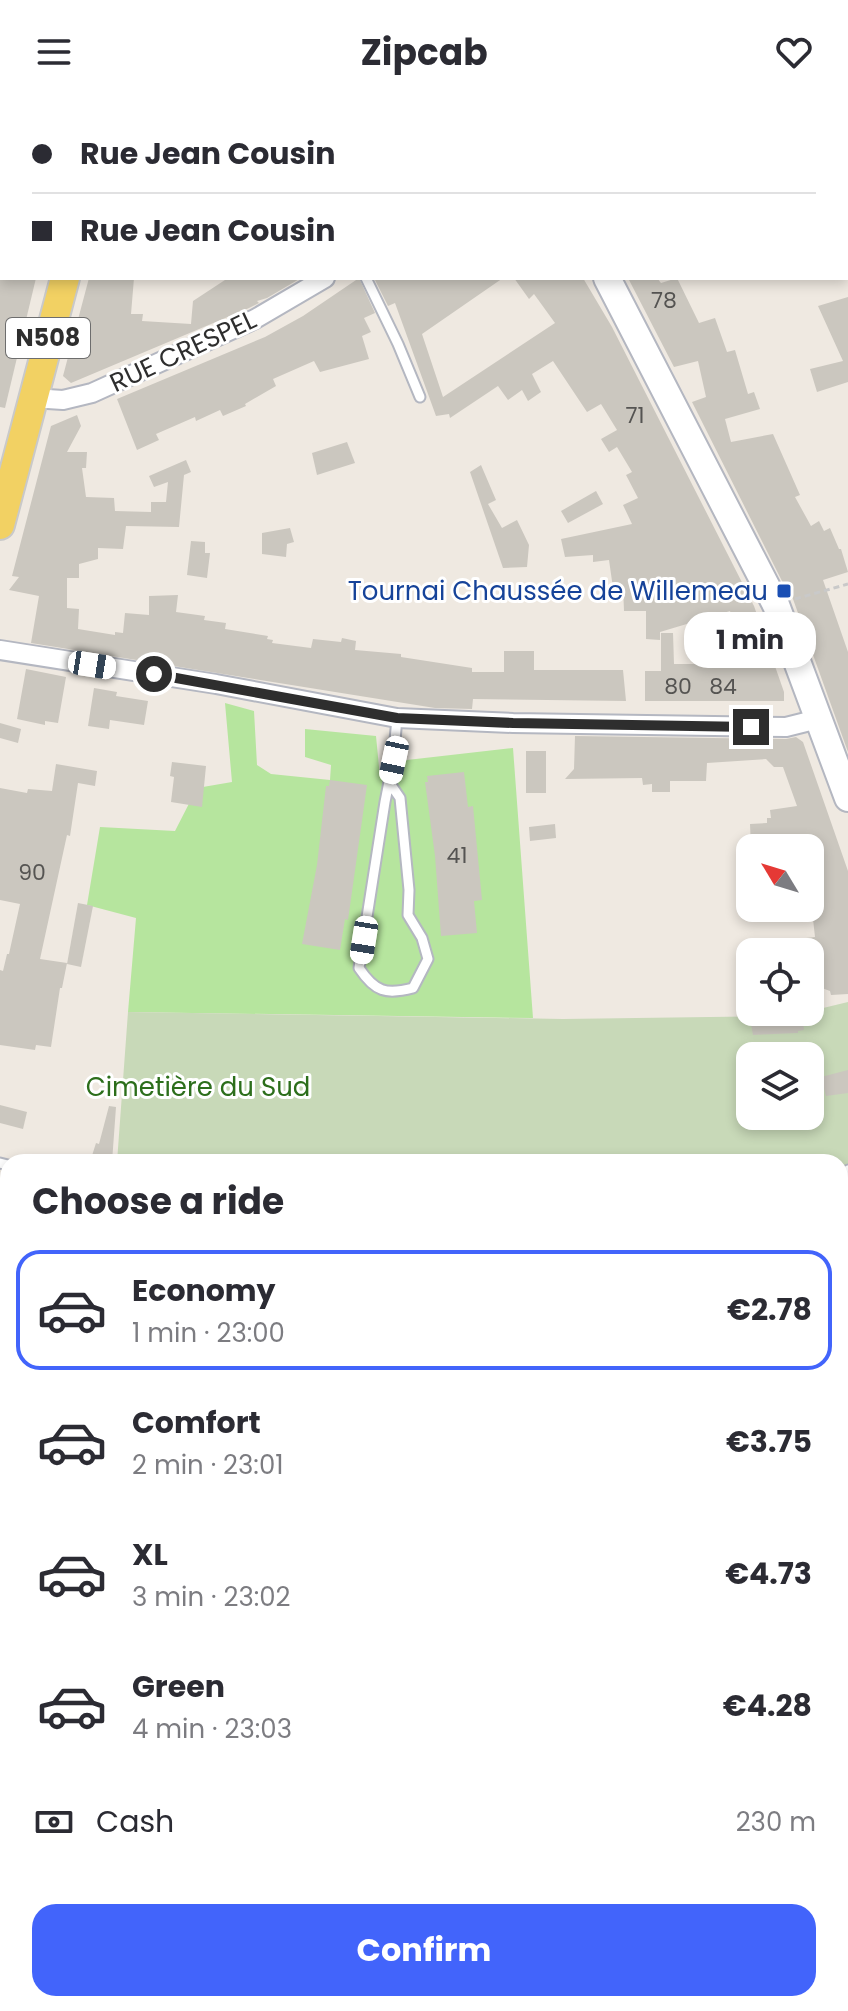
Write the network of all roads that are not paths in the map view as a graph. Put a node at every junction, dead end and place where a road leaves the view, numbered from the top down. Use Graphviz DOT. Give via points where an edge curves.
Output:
graph roads {
  1 [pos="64,280"];
  2 [pos="322,280"];
  3 [pos="367,280"];
  4 [pos="608,280"];
  5 [pos="420,397"];
  6 [pos="32,398"];
  7 [pos="0,522"];
  8 [pos="0,650"];
  9 [pos="397,718"];
  10 [pos="818,719"];
  11 [pos="838,746"];
  12 [pos="389,782"];
  13 [pos="848,798"];
  1 -- 6 [label="main road, N508"];
  2 -- 6 [label="street, RUE CRESPEL" via="255,319 92,393 63,400"];
  3 -- 5 [label="lane"];
  4 -- 10 [label="street" via="776,605"];
  6 -- 7 [label="main road, N508"];
  8 -- 9 [label="street"];
  9 -- 10 [label="street" via="781,727"];
  9 -- 12 [label="lane"];
  10 -- 11 [label="street"];
  11 -- 13 [label="street"];
  12 -- 12 [label="lane" via="359,968 368,982 392,993 413,988 428,959 408,915 400,798"];
}
